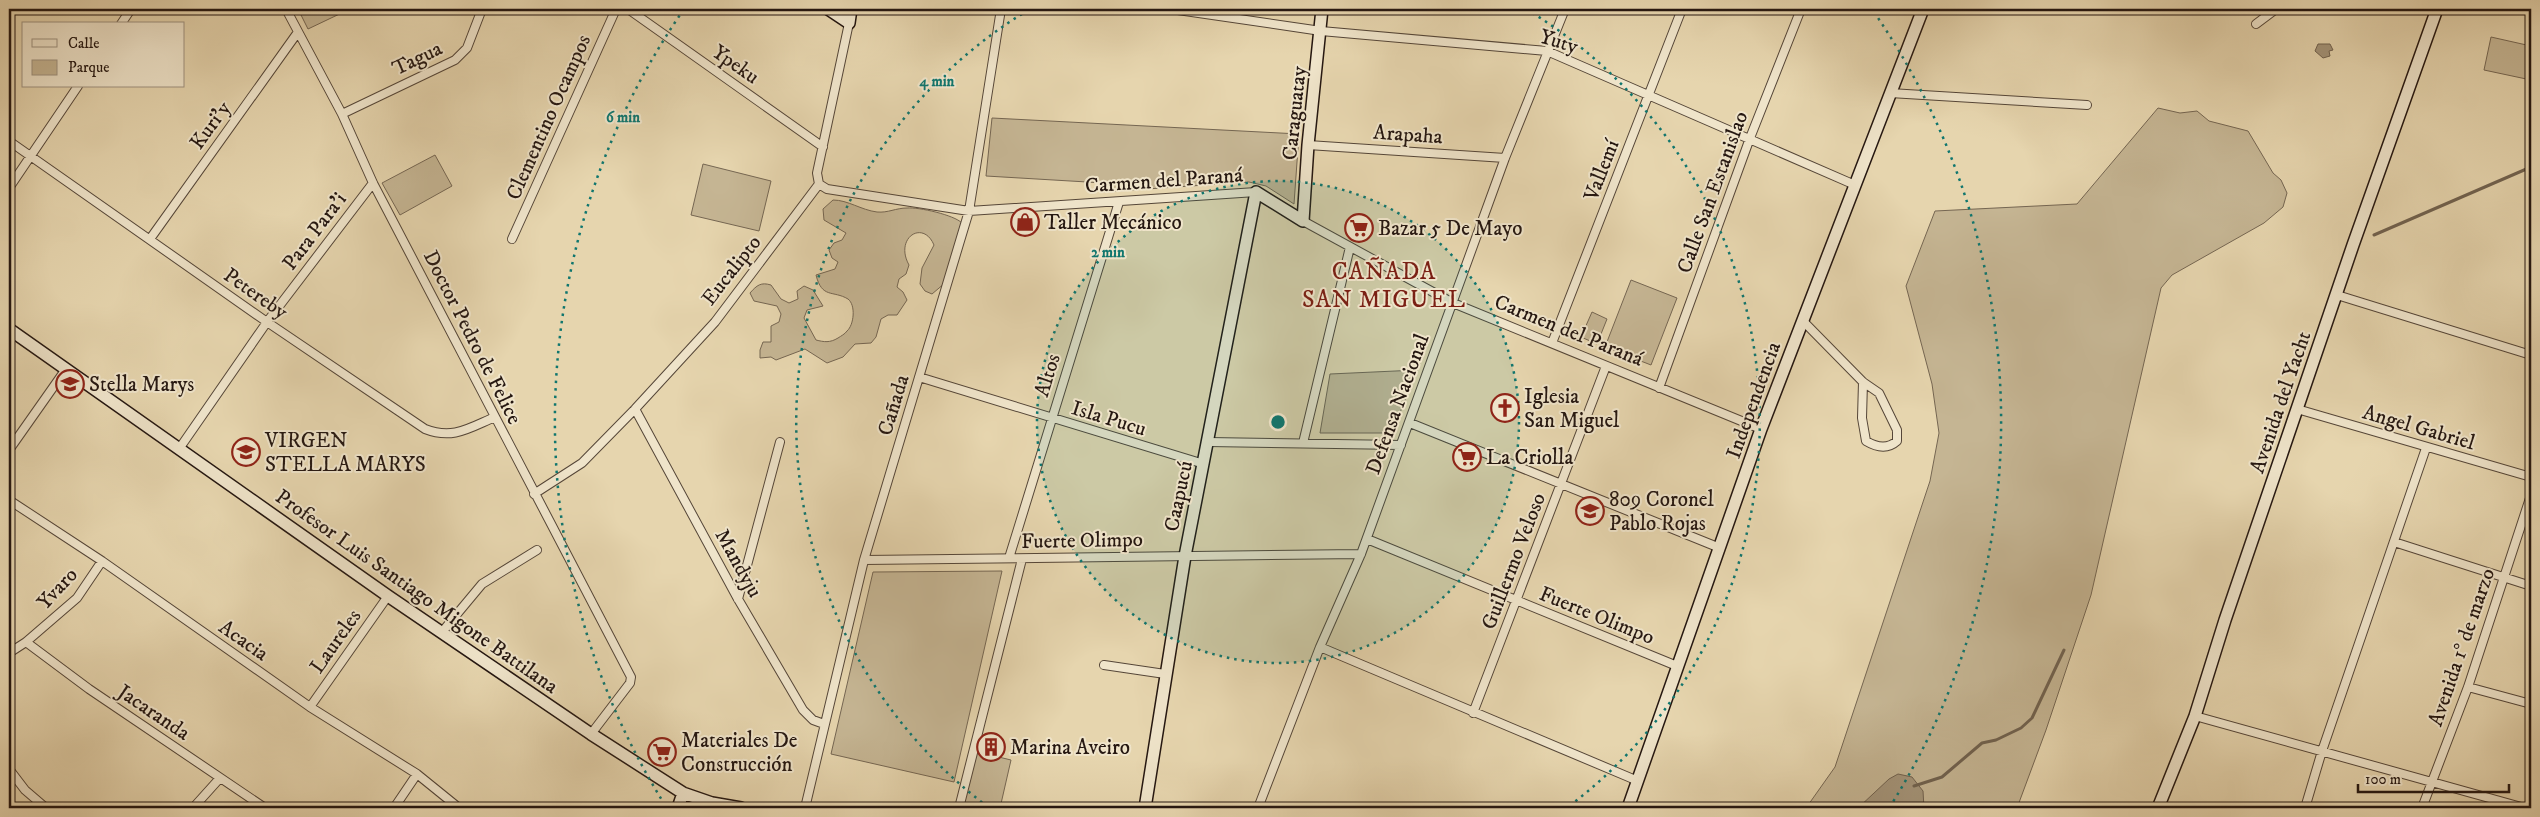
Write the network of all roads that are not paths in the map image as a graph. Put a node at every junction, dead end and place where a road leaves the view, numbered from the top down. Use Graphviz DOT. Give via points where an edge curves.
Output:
graph roads {
  1 [pos="131,9"];
  2 [pos="286,9"];
  3 [pos="482,9"];
  4 [pos="616,9"];
  5 [pos="628,9"];
  6 [pos="828,9"];
  7 [pos="851,9"];
  8 [pos="1001,9"];
  9 [pos="1171,9"];
  10 [pos="1322,9"];
  11 [pos="1565,9"];
  12 [pos="1682,9"];
  13 [pos="1801,9"];
  14 [pos="1923,9"];
  15 [pos="2276,9"];
  16 [pos="2437,9"];
  17 [pos="122,22"];
  18 [pos="849,23"];
  19 [pos="2256,24"];
  20 [pos="1321,31"];
  21 [pos="298,32"];
  22 [pos="1547,52"];
  23 [pos="77,88"];
  24 [pos="1890,93"];
  25 [pos="1649,95"];
  26 [pos="2087,104"];
  27 [pos="342,114"];
  28 [pos="1750,138"];
  29 [pos="9,141"];
  30 [pos="1308,145"];
  31 [pos="823,147"];
  32 [pos="30,157"];
  33 [pos="1505,158"];
  34 [pos="373,183"];
  35 [pos="819,184"];
  36 [pos="1856,185"];
  37 [pos="9,188"];
  38 [pos="1256,192"];
  39 [pos="1119,202"];
  40 [pos="969,211"];
  41 [pos="1303,221"];
  42 [pos="150,239"];
  43 [pos="512,239"];
  44 [pos="1350,246"];
  45 [pos="2336,295"];
  46 [pos="1452,303"];
  47 [pos="1803,320"];
  48 [pos="267,322"];
  49 [pos="9,329"];
  50 [pos="1552,343"];
  51 [pos="2531,354"];
  52 [pos="1606,366"];
  53 [pos="66,369"];
  54 [pos="919,377"];
  55 [pos="1863,382"];
  56 [pos="1659,388"];
  57 [pos="635,409"];
  58 [pos="2297,409"];
  59 [pos="494,417"];
  60 [pos="1052,419"];
  61 [pos="1410,423"];
  62 [pos="1761,429"];
  63 [pos="780,442"];
  64 [pos="1208,442"];
  65 [pos="1303,443"];
  66 [pos="1400,445"];
  67 [pos="2426,448"];
  68 [pos="179,449"];
  69 [pos="9,450"];
  70 [pos="1204,464"];
  71 [pos="2531,477"];
  72 [pos="1562,484"];
  73 [pos="534,494"];
  74 [pos="2531,495"];
  75 [pos="9,500"];
  76 [pos="1367,539"];
  77 [pos="2394,542"];
  78 [pos="1720,548"];
  79 [pos="537,550"];
  80 [pos="1361,554"];
  81 [pos="1184,556"];
  82 [pos="1009,558"];
  83 [pos="1022,559"];
  84 [pos="864,560"];
  85 [pos="102,561"];
  86 [pos="2504,577"];
  87 [pos="2531,586"];
  88 [pos="388,596"];
  89 [pos="738,598"];
  90 [pos="1517,602"];
  91 [pos="442,632"];
  92 [pos="26,642"];
  93 [pos="1320,647"];
  94 [pos="9,652"];
  95 [pos="1104,665"];
  96 [pos="1677,666"];
  97 [pos="1165,674"];
  98 [pos="2468,687"];
  99 [pos="2531,704"];
  100 [pos="310,707"];
  101 [pos="1473,713"];
  102 [pos="2195,716"];
  103 [pos="824,724"];
  104 [pos="591,734"];
  105 [pos="2322,751"];
  106 [pos="9,769"];
  107 [pos="417,774"];
  108 [pos="220,778"];
  109 [pos="1638,781"];
  110 [pos="2432,782"];
  111 [pos="683,793"];
  112 [pos="46,808"];
  113 [pos="193,808"];
  114 [pos="265,808"];
  115 [pos="394,808"];
  116 [pos="459,808"];
  117 [pos="678,808"];
  118 [pos="741,808"];
  119 [pos="805,808"];
  120 [pos="959,808"];
  121 [pos="1145,808"];
  122 [pos="1258,808"];
  123 [pos="1628,808"];
  124 [pos="2158,808"];
  125 [pos="2306,808"];
  126 [pos="2422,808"];
  127 [pos="2525,808"];
  1 -- 17 [label="street"];
  2 -- 21 [label="street, Doctor Pedro de Felice"];
  3 -- 27 [label="street, Tagua" via="467,48 455,60"];
  4 -- 43 [label="street, Clementino Ocampos"];
  5 -- 31 [label="street, Ypeku"];
  6 -- 18 [label="street"];
  7 -- 18 [label="street"];
  8 -- 40 [label="street, Cañada"];
  9 -- 20 [label="street, Yuty"];
  10 -- 20 [label="street, Caraguatay"];
  11 -- 22 [label="street, Defensa Nacional"];
  12 -- 25 [label="street, Vallemí"];
  13 -- 28 [label="street, Calle San Estanislao"];
  14 -- 24 [label="street, Independencia"];
  15 -- 19 [label="street"];
  16 -- 45 [label="street, Avenida del Yacht"];
  18 -- 31 [label="street"];
  20 -- 22 [label="street, Yuty"];
  20 -- 30 [label="street, Caraguatay"];
  21 -- 27 [label="street, Doctor Pedro de Felice"];
  21 -- 42 [label="street, Kuri'y"];
  22 -- 25 [label="street, Yuty"];
  22 -- 33 [label="street, Defensa Nacional"];
  23 -- 32 [label="street"];
  24 -- 26 [label="street"];
  24 -- 36 [label="street, Independencia"];
  25 -- 28 [label="street, Yuty"];
  25 -- 50 [label="street, Vallemí"];
  27 -- 34 [label="street, Doctor Pedro de Felice"];
  28 -- 36 [label="street, Yuty"];
  28 -- 56 [label="street, Calle San Estanislao"];
  29 -- 32 [label="street, Petereby"];
  30 -- 33 [label="street, Arapaha"];
  30 -- 41 [label="street, Caraguatay"];
  31 -- 35 [label="street" via="817,173"];
  32 -- 37 [label="street"];
  32 -- 42 [label="street, Petereby"];
  33 -- 46 [label="street, Defensa Nacional"];
  34 -- 48 [label="street, Para Para'i"];
  34 -- 59 [label="street, Doctor Pedro de Felice"];
  35 -- 40 [label="street, Carmen del Paraná" via="827,189"];
  35 -- 57 [label="street, Eucalipto" via="714,322"];
  36 -- 47 [label="street, Independencia"];
  38 -- 39 [label="street, Carmen del Paraná"];
  38 -- 41 [label="street, Carmen del Paraná"];
  38 -- 64 [label="street, Caapucú"];
  39 -- 40 [label="street, Carmen del Paraná"];
  39 -- 60 [label="street, Altos"];
  40 -- 54 [label="street, Cañada"];
  41 -- 44 [label="street, Carmen del Paraná"];
  42 -- 48 [label="street, Petereby"];
  44 -- 46 [label="street, Carmen del Paraná"];
  44 -- 65 [label="street"];
  45 -- 51 [label="street"];
  45 -- 58 [label="street, Avenida del Yacht"];
  46 -- 50 [label="street, Carmen del Paraná"];
  46 -- 61 [label="street, Defensa Nacional"];
  47 -- 55 [label="street"];
  47 -- 62 [label="street, Independencia"];
  48 -- 59 [label="street, Petereby" via="426,429 453,435"];
  48 -- 68 [label="street, Para Para'i"];
  49 -- 53 [label="street, Profesor Luis Santiago Migone Battilana"];
  50 -- 52 [label="street, Carmen del Paraná"];
  52 -- 56 [label="street, Carmen del Paraná"];
  52 -- 72 [label="street, Guillermo Veloso"];
  53 -- 68 [label="street, Profesor Luis Santiago Migone Battilana"];
  53 -- 69 [label="street"];
  54 -- 60 [label="street, Isla Pucu"];
  54 -- 84 [label="street, Cañada"];
  55 -- 55 [label="street" via="1879,393 1890,413 1897,430 1897,441 1893,444 1882,447 1866,441 1862,423"];
  56 -- 62 [label="street, Carmen del Paraná"];
  57 -- 73 [label="street, Eucalipto" via="582,463"];
  57 -- 89 [label="street, Mandyju"];
  58 -- 67 [label="street, Angel Gabriel"];
  58 -- 102 [label="street, Avenida del Yacht"];
  59 -- 73 [label="street, Doctor Pedro de Felice"];
  60 -- 70 [label="street, Isla Pucu"];
  60 -- 82 [label="street, Altos"];
  61 -- 66 [label="street, Defensa Nacional"];
  61 -- 72 [label="street"];
  62 -- 78 [label="street, Independencia"];
  63 -- 89 [label="street"];
  64 -- 65 [label="street"];
  64 -- 70 [label="street, Caapucú"];
  65 -- 66 [label="street"];
  66 -- 76 [label="street, Defensa Nacional"];
  67 -- 71 [label="street, Angel Gabriel"];
  67 -- 77 [label="street"];
  68 -- 88 [label="street, Profesor Luis Santiago Migone Battilana"];
  70 -- 81 [label="street, Caapucú"];
  72 -- 78 [label="street"];
  72 -- 90 [label="street, Guillermo Veloso"];
  73 -- 104 [label="street, Doctor Pedro de Felice" via="631,680"];
  74 -- 86 [label="street, Avenida 1° de marzo"];
  75 -- 85 [label="street, Acacia"];
  76 -- 80 [label="street, Defensa Nacional"];
  76 -- 90 [label="street, Fuerte Olimpo"];
  77 -- 86 [label="street"];
  77 -- 105 [label="street"];
  78 -- 96 [label="street, Independencia"];
  79 -- 91 [label="street" via="482,584"];
  80 -- 81 [label="street, Fuerte Olimpo"];
  80 -- 93 [label="street, Defensa Nacional"];
  81 -- 83 [label="street, Fuerte Olimpo"];
  81 -- 97 [label="street, Caapucú"];
  82 -- 83 [label="street, Fuerte Olimpo"];
  82 -- 84 [label="street, Fuerte Olimpo"];
  83 -- 120 [label="street"];
  84 -- 103 [label="street, Cañada"];
  85 -- 92 [label="street, Yvaro" via="77,598"];
  85 -- 100 [label="street, Acacia"];
  86 -- 87 [label="street"];
  86 -- 98 [label="street, Avenida 1° de marzo"];
  88 -- 91 [label="street, Profesor Luis Santiago Migone Battilana"];
  88 -- 100 [label="street, Laureles"];
  89 -- 103 [label="street, Mandyju" via="803,710 813,720"];
  90 -- 96 [label="street, Fuerte Olimpo"];
  90 -- 101 [label="street, Guillermo Veloso"];
  91 -- 104 [label="street, Profesor Luis Santiago Migone Battilana"];
  92 -- 94 [label="street, Yvaro"];
  92 -- 108 [label="street, Jacaranda" via="89,690"];
  93 -- 101 [label="street"];
  93 -- 122 [label="street, Defensa Nacional"];
  95 -- 97 [label="street"];
  96 -- 109 [label="street, Independencia"];
  97 -- 121 [label="street, Caapucú"];
  98 -- 99 [label="street"];
  98 -- 110 [label="street, Avenida 1° de marzo"];
  100 -- 107 [label="street, Acacia"];
  101 -- 109 [label="street"];
  102 -- 105 [label="street"];
  102 -- 124 [label="street, Avenida del Yacht"];
  103 -- 119 [label="street, Cañada"];
  104 -- 111 [label="street, Profesor Luis Santiago Migone Battilana"];
  105 -- 110 [label="street"];
  105 -- 125 [label="street"];
  106 -- 112 [label="street" via="25,790"];
  107 -- 115 [label="street"];
  107 -- 116 [label="street, Acacia"];
  108 -- 113 [label="street"];
  108 -- 114 [label="street, Jacaranda"];
  109 -- 123 [label="street, Independencia"];
  110 -- 126 [label="street, Avenida 1° de marzo"];
  110 -- 127 [label="street"];
  111 -- 117 [label="street"];
  111 -- 118 [label="street, Profesor Luis Santiago Migone Battilana"];
}
